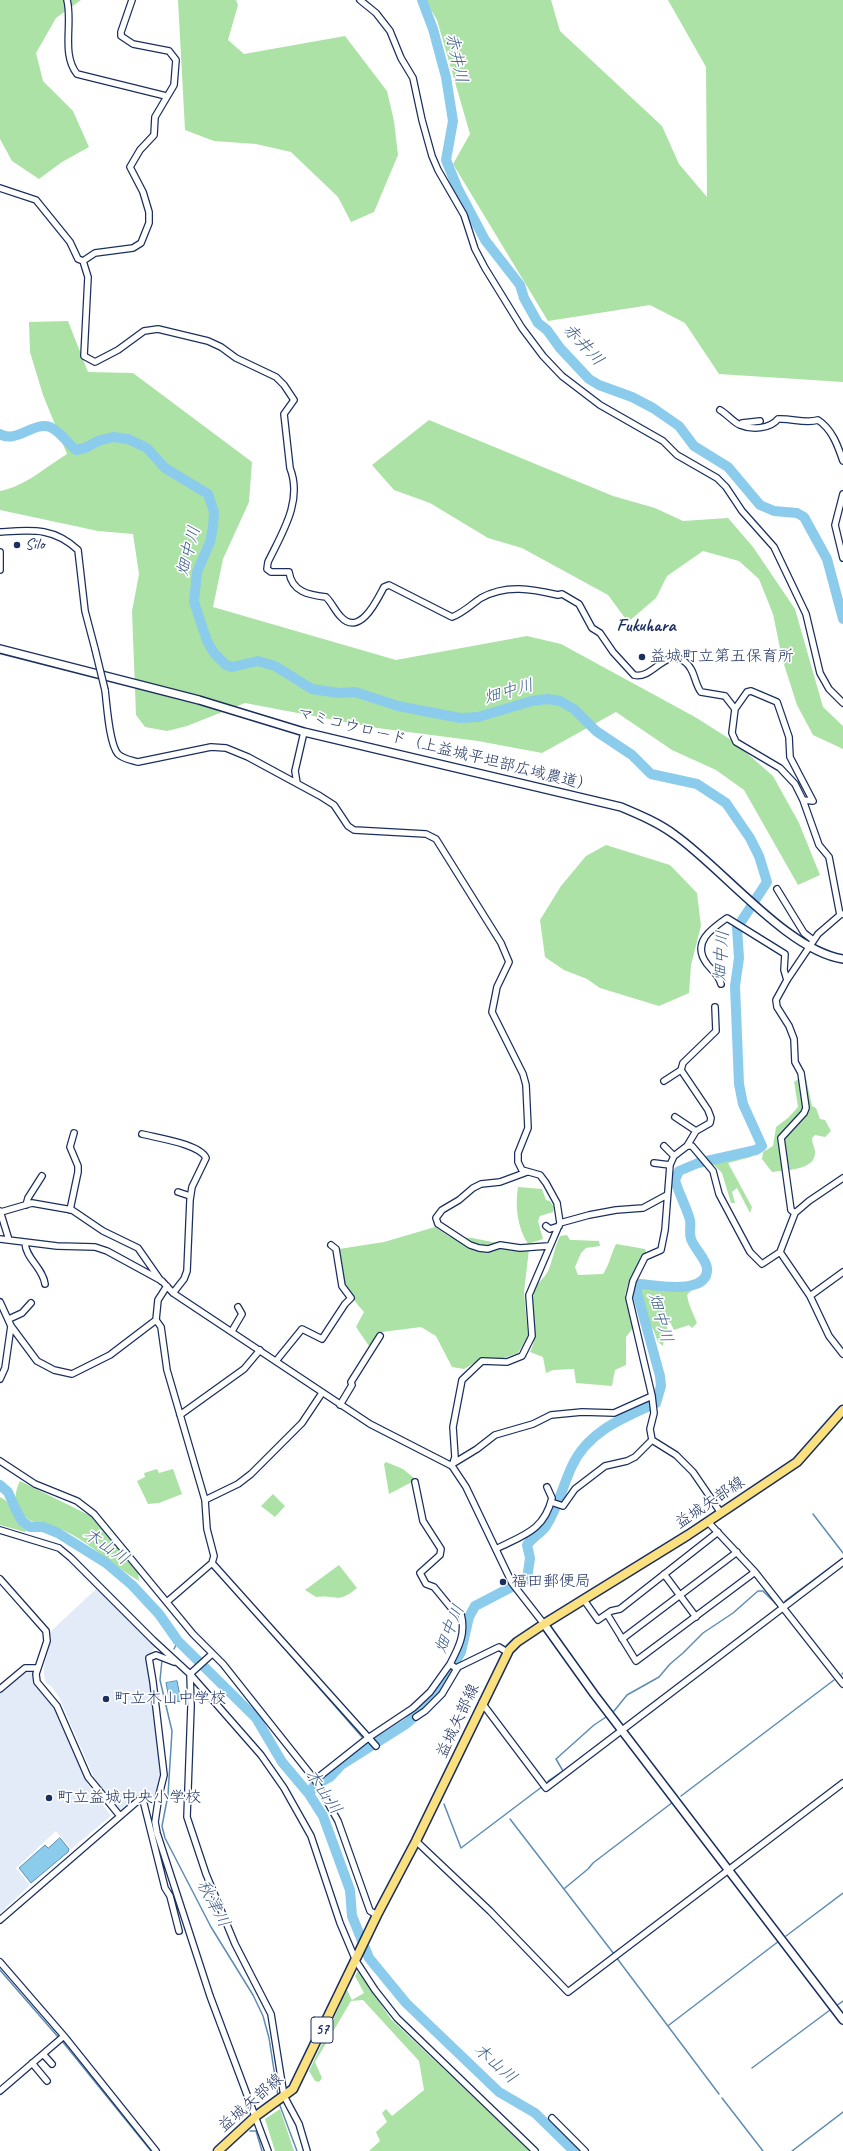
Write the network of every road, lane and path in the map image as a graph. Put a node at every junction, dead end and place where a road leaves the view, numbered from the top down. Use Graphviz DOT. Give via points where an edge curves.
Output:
graph roads {
  1 [pos="67,0"];
  2 [pos="132,0"];
  3 [pos="360,0"];
  4 [pos="166,96"];
  5 [pos="0,188"];
  6 [pos="83,261"];
  7 [pos="720,410"];
  8 [pos="760,421"];
  9 [pos="738,424"];
  10 [pos="843,461"];
  11 [pos="843,494"];
  12 [pos="0,532"];
  13 [pos="0,552"];
  14 [pos="843,558"];
  15 [pos="0,570"];
  16 [pos="0,649"];
  17 [pos="843,703"];
  18 [pos="736,709"];
  19 [pos="304,732"];
  20 [pos="296,783"];
  21 [pos="803,800"];
  22 [pos="777,889"];
  23 [pos="840,899"];
  24 [pos="842,915"];
  25 [pos="813,940"];
  26 [pos="808,947"];
  27 [pos="843,959"];
  28 [pos="787,980"];
  29 [pos="721,984"];
  30 [pos="715,1007"];
  31 [pos="681,1070"];
  32 [pos="664,1081"];
  33 [pos="675,1117"];
  34 [pos="696,1131"];
  35 [pos="74,1133"];
  36 [pos="142,1134"];
  37 [pos="664,1146"];
  38 [pos="687,1146"];
  39 [pos="674,1156"];
  40 [pos="654,1163"];
  41 [pos="670,1165"];
  42 [pos="527,1172"];
  43 [pos="42,1176"];
  44 [pos="843,1178"];
  45 [pos="178,1192"];
  46 [pos="667,1195"];
  47 [pos="190,1196"];
  48 [pos="26,1205"];
  49 [pos="70,1210"];
  50 [pos="0,1211"];
  51 [pos="795,1213"];
  52 [pos="560,1224"];
  53 [pos="546,1226"];
  54 [pos="0,1239"];
  55 [pos="9,1240"];
  56 [pos="25,1243"];
  57 [pos="331,1245"];
  58 [pos="548,1246"];
  59 [pos="780,1252"];
  60 [pos="843,1272"];
  61 [pos="162,1281"];
  62 [pos="45,1284"];
  63 [pos="167,1286"];
  64 [pos="173,1293"];
  65 [pos="810,1296"];
  66 [pos="0,1302"];
  67 [pos="31,1303"];
  68 [pos="238,1307"];
  69 [pos="9,1318"];
  70 [pos="156,1320"];
  71 [pos="11,1326"];
  72 [pos="232,1331"];
  73 [pos="380,1336"];
  74 [pos="260,1350"];
  75 [pos="843,1354"];
  76 [pos="276,1361"];
  77 [pos="0,1377"];
  78 [pos="322,1393"];
  79 [pos="652,1397"];
  80 [pos="340,1404"];
  81 [pos="843,1410"];
  82 [pos="180,1415"];
  83 [pos="652,1440"];
  84 [pos="0,1461"];
  85 [pos="452,1466"];
  86 [pos="414,1482"];
  87 [pos="547,1487"];
  88 [pos="205,1500"];
  89 [pos="552,1503"];
  90 [pos="721,1513"];
  91 [pos="708,1522"];
  92 [pos="0,1530"];
  93 [pos="718,1532"];
  94 [pos="496,1549"];
  95 [pos="737,1552"];
  96 [pos="843,1562"];
  97 [pos="212,1563"];
  98 [pos="755,1572"];
  99 [pos="664,1574"];
  100 [pos="0,1580"];
  101 [pos="680,1595"];
  102 [pos="584,1600"];
  103 [pos="168,1601"];
  104 [pos="784,1606"];
  105 [pos="607,1614"];
  106 [pos="696,1617"];
  107 [pos="544,1624"];
  108 [pos="622,1638"];
  109 [pos="507,1652"];
  110 [pos="212,1654"];
  111 [pos="178,1663"];
  112 [pos="453,1666"];
  113 [pos="37,1668"];
  114 [pos="191,1673"];
  115 [pos="843,1684"];
  116 [pos="0,1689"];
  117 [pos="482,1703"];
  118 [pos="416,1717"];
  119 [pos="621,1730"];
  120 [pos="370,1739"];
  121 [pos="376,1746"];
  122 [pos="317,1783"];
  123 [pos="843,1783"];
  124 [pos="120,1816"];
  125 [pos="416,1841"];
  126 [pos="728,1870"];
  127 [pos="377,1915"];
  128 [pos="0,1920"];
  129 [pos="180,1931"];
  130 [pos="356,1961"];
  131 [pos="0,1962"];
  132 [pos="843,2020"];
  133 [pos="64,2036"];
  134 [pos="43,2054"];
  135 [pos="32,2064"];
  136 [pos="52,2064"];
  137 [pos="48,2081"];
  138 [pos="0,2091"];
  139 [pos="283,2097"];
  140 [pos="259,2114"];
  141 [pos="552,2118"];
  142 [pos="156,2151"];
  143 [pos="218,2151"];
  144 [pos="268,2151"];
  145 [pos="307,2151"];
  146 [pos="535,2151"];
  147 [pos="585,2151"];
  1 -- 4 [label="street" via="70,56 77,74"];
  2 -- 4 [label="street" via="121,36 133,44 169,51 175,56 174,85"];
  3 -- 17 [label="street" via="376,13 390,31 413,78 424,127 438,170 464,215 475,249 485,268 522,328 562,376 600,405 663,441 677,455 717,478 726,487 742,511 774,547 806,614 820,673 829,689"];
  4 -- 6 [label="street" via="155,117 154,135 140,150 130,167 143,192 149,212 149,223 141,243 133,248 95,253"];
  5 -- 6 [label="street" via="36,200 70,242 78,259"];
  6 -- 18 [label="street" via="88,277 84,356 95,362 133,341 144,331 158,329 208,341 221,347 236,358 276,377 294,400 284,414 293,476 293,505 288,522 268,562 267,569 271,572 289,572 290,579 303,593 326,597 341,617 353,623 370,614 384,587 389,585 452,616 460,614 486,596 502,590 526,589 558,596 562,594 578,604 592,628 600,633 634,675 646,674 667,659 681,659 691,668 701,692 725,696"];
  7 -- 9 [label="street"];
  8 -- 9 [label="street"];
  9 -- 10 [label="street" via="758,428 774,425 778,419 788,418 809,423 818,420 831,431"];
  11 -- 14 [label="street" via="835,525"];
  12 -- 20 [label="street, bridge" via="45,532 59,536 78,550 85,611 106,690 113,745 118,754 138,762 211,747 226,748"];
  13 -- 15 [label="street"];
  16 -- 19 [label="street, マミコウロード（上益城平坦部広域農道）" via="199,700"];
  18 -- 21 [label="street" via="732,733 736,742 780,768 795,784"];
  18 -- 21 [label="street" via="746,692 750,690 778,702 789,737 790,757 813,801"];
  19 -- 20 [label="street" via="295,771"];
  19 -- 26 [label="street, マミコウロード（上益城平坦部広域農道）" via="621,807 653,821 676,835"];
  20 -- 42 [label="street" via="334,805 348,826 354,830 426,834 436,839 501,942 509,962 497,987 492,1012 526,1085 528,1128 518,1153 518,1162 522,1170"];
  21 -- 23 [label="street" via="819,845 829,857"];
  22 -- 25 [label="street" via="804,933"];
  23 -- 24 [label="street"];
  24 -- 25 [label="street" via="822,929"];
  25 -- 26 [label="street"];
  26 -- 27 [label="street, マミコウロード（上益城平坦部広域農道）"];
  26 -- 28 [label="street"];
  28 -- 29 [label="street" via="784,970 785,954 727,918 704,935 701,944 705,962"];
  28 -- 51 [label="street" via="776,1005 794,1039 795,1062 801,1073 806,1108 781,1138 791,1210"];
  30 -- 31 [label="street" via="716,1031 682,1063"];
  31 -- 32 [label="street"];
  31 -- 34 [label="street" via="712,1118 710,1123"];
  33 -- 34 [label="street"];
  34 -- 38 [label="street"];
  35 -- 49 [label="street" via="70,1147 78,1172"];
  36 -- 47 [label="street" via="193,1147 205,1155 206,1160"];
  37 -- 39 [label="street"];
  38 -- 39 [label="street"];
  38 -- 59 [label="street" via="692,1146 713,1171 719,1194 750,1252 762,1264"];
  39 -- 41 [label="street"];
  40 -- 41 [label="street"];
  41 -- 46 [label="street"];
  42 -- 52 [label="street" via="540,1175 546,1183 557,1203"];
  42 -- 58 [label="street" via="500,1182 481,1184 472,1188 442,1210 436,1218 438,1224 479,1248 488,1249 500,1245 520,1248"];
  43 -- 48 [label="street"];
  44 -- 51 [label="street" via="808,1201"];
  45 -- 47 [label="street"];
  46 -- 52 [label="street" via="643,1208 602,1212"];
  46 -- 79 [label="street" via="661,1250 645,1257 632,1282 629,1298"];
  47 -- 64 [label="street" via="187,1271"];
  48 -- 49 [label="street" via="40,1204"];
  48 -- 50 [label="street"];
  49 -- 61 [label="street" via="138,1248"];
  50 -- 55 [label="street"];
  51 -- 59 [label="street"];
  52 -- 53 [label="street" via="550,1229"];
  52 -- 58 [label="street"];
  54 -- 55 [label="street"];
  55 -- 56 [label="street"];
  56 -- 61 [label="street" via="95,1247"];
  56 -- 62 [label="street" via="30,1258 44,1277"];
  57 -- 76 [label="street" via="336,1248 342,1286 351,1298 344,1304 322,1339 302,1329"];
  58 -- 85 [label="street" via="544,1263 529,1295 532,1336 522,1356 507,1362 482,1362 462,1380 453,1426 455,1457"];
  59 -- 65 [label="street"];
  60 -- 65 [label="street"];
  61 -- 63 [label="street"];
  63 -- 64 [label="street"];
  63 -- 70 [label="street" via="158,1300"];
  64 -- 72 [label="street"];
  65 -- 75 [label="street" via="829,1336"];
  66 -- 69 [label="street"];
  67 -- 69 [label="street" via="22,1313"];
  68 -- 72 [label="street" via="242,1314"];
  69 -- 71 [label="street"];
  70 -- 71 [label="street" via="110,1355 72,1374 54,1370 38,1361"];
  70 -- 82 [label="street" via="161,1327 167,1370"];
  71 -- 77 [label="street" via="5,1368"];
  72 -- 74 [label="street"];
  73 -- 80 [label="street"];
  74 -- 76 [label="street"];
  74 -- 82 [label="street" via="244,1369"];
  76 -- 78 [label="street"];
  78 -- 80 [label="street"];
  78 -- 88 [label="street" via="302,1423 251,1474 238,1484"];
  79 -- 83 [label="street"];
  79 -- 85 [label="street" via="614,1414 582,1412 550,1415 533,1424 494,1435 477,1450 456,1460"];
  80 -- 85 [label="street" via="370,1424"];
  81 -- 90 [label="main road, 益城矢部線 / 57" via="797,1462"];
  82 -- 88 [label="street"];
  83 -- 89 [label="street" via="627,1461 605,1466 575,1489 565,1504 559,1506"];
  83 -- 90 [label="street" via="676,1455 693,1472"];
  84 -- 103 [label="street" via="35,1484 77,1501 94,1514"];
  85 -- 94 [label="street" via="466,1487"];
  86 -- 112 [label="street" via="423,1521 442,1549 440,1555 420,1573 426,1584 434,1587 452,1609 461,1614 463,1622 462,1639"];
  87 -- 89 [label="street"];
  88 -- 97 [label="street" via="207,1530 214,1556"];
  89 -- 94 [label="street" via="538,1528"];
  90 -- 91 [label="main road, 益城矢部線 / 57"];
  91 -- 93 [label="street"];
  91 -- 102 [label="main road, 益城矢部線 / 57"];
  92 -- 111 [label="street" via="59,1548"];
  93 -- 95 [label="street"];
  93 -- 99 [label="street"];
  94 -- 107 [label="street" via="517,1592"];
  95 -- 98 [label="street"];
  95 -- 101 [label="street"];
  96 -- 104 [label="street"];
  97 -- 103 [label="street"];
  97 -- 120 [label="street"];
  98 -- 104 [label="street"];
  98 -- 106 [label="street"];
  99 -- 101 [label="street"];
  99 -- 105 [label="street" via="635,1599"];
  100 -- 113 [label="street" via="46,1632 48,1641"];
  101 -- 106 [label="street"];
  101 -- 108 [label="street"];
  102 -- 105 [label="street" via="598,1620"];
  102 -- 107 [label="main road, 益城矢部線 / 57"];
  103 -- 110 [label="street"];
  104 -- 115 [label="street"];
  104 -- 119 [label="street"];
  105 -- 108 [label="street"];
  106 -- 108 [label="street" via="636,1661"];
  107 -- 109 [label="main road, 益城矢部線 / 57"];
  107 -- 119 [label="street"];
  109 -- 112 [label="street" via="499,1647"];
  109 -- 117 [label="main road, 益城矢部線 / 57"];
  110 -- 114 [label="street"];
  110 -- 122 [label="street" via="300,1758"];
  111 -- 114 [label="street"];
  111 -- 140 [label="street" via="156,1655 149,1658 164,1775 155,1822 210,1996"];
  112 -- 118 [label="street" via="442,1694"];
  112 -- 120 [label="street" via="413,1708"];
  113 -- 116 [label="street" via="25,1668"];
  113 -- 124 [label="street" via="37,1682 57,1706 88,1777"];
  114 -- 130 [label="street" via="261,1755 284,1788 311,1836 340,1923"];
  114 -- 139 [label="street" via="187,1817 206,1874 235,1944 271,2014"];
  117 -- 119 [label="street" via="546,1788"];
  117 -- 125 [label="main road, 益城矢部線 / 57"];
  119 -- 126 [label="street"];
  120 -- 121 [label="street"];
  120 -- 122 [label="street"];
  122 -- 127 [label="street" via="338,1821 370,1911"];
  123 -- 126 [label="street"];
  124 -- 128 [label="street"];
  124 -- 129 [label="street" via="140,1799 143,1800 165,1888 170,1896"];
  125 -- 126 [label="street" via="496,1917 568,1992"];
  125 -- 127 [label="main road, 益城矢部線 / 57"];
  126 -- 132 [label="street"];
  127 -- 130 [label="main road, 益城矢部線 / 57"];
  130 -- 139 [label="main road, 益城矢部線 / 57" via="293,2089"];
  130 -- 146 [label="street" via="397,2018"];
  131 -- 133 [label="street"];
  133 -- 134 [label="street"];
  133 -- 142 [label="street"];
  134 -- 135 [label="street"];
  134 -- 136 [label="street"];
  135 -- 137 [label="street"];
  135 -- 138 [label="street"];
  139 -- 140 [label="main road, 益城矢部線 / 57"];
  139 -- 145 [label="street" via="299,2124"];
  140 -- 143 [label="main road, 益城矢部線 / 57"];
  140 -- 144 [label="street"];
  141 -- 147 [label="street"];
}
